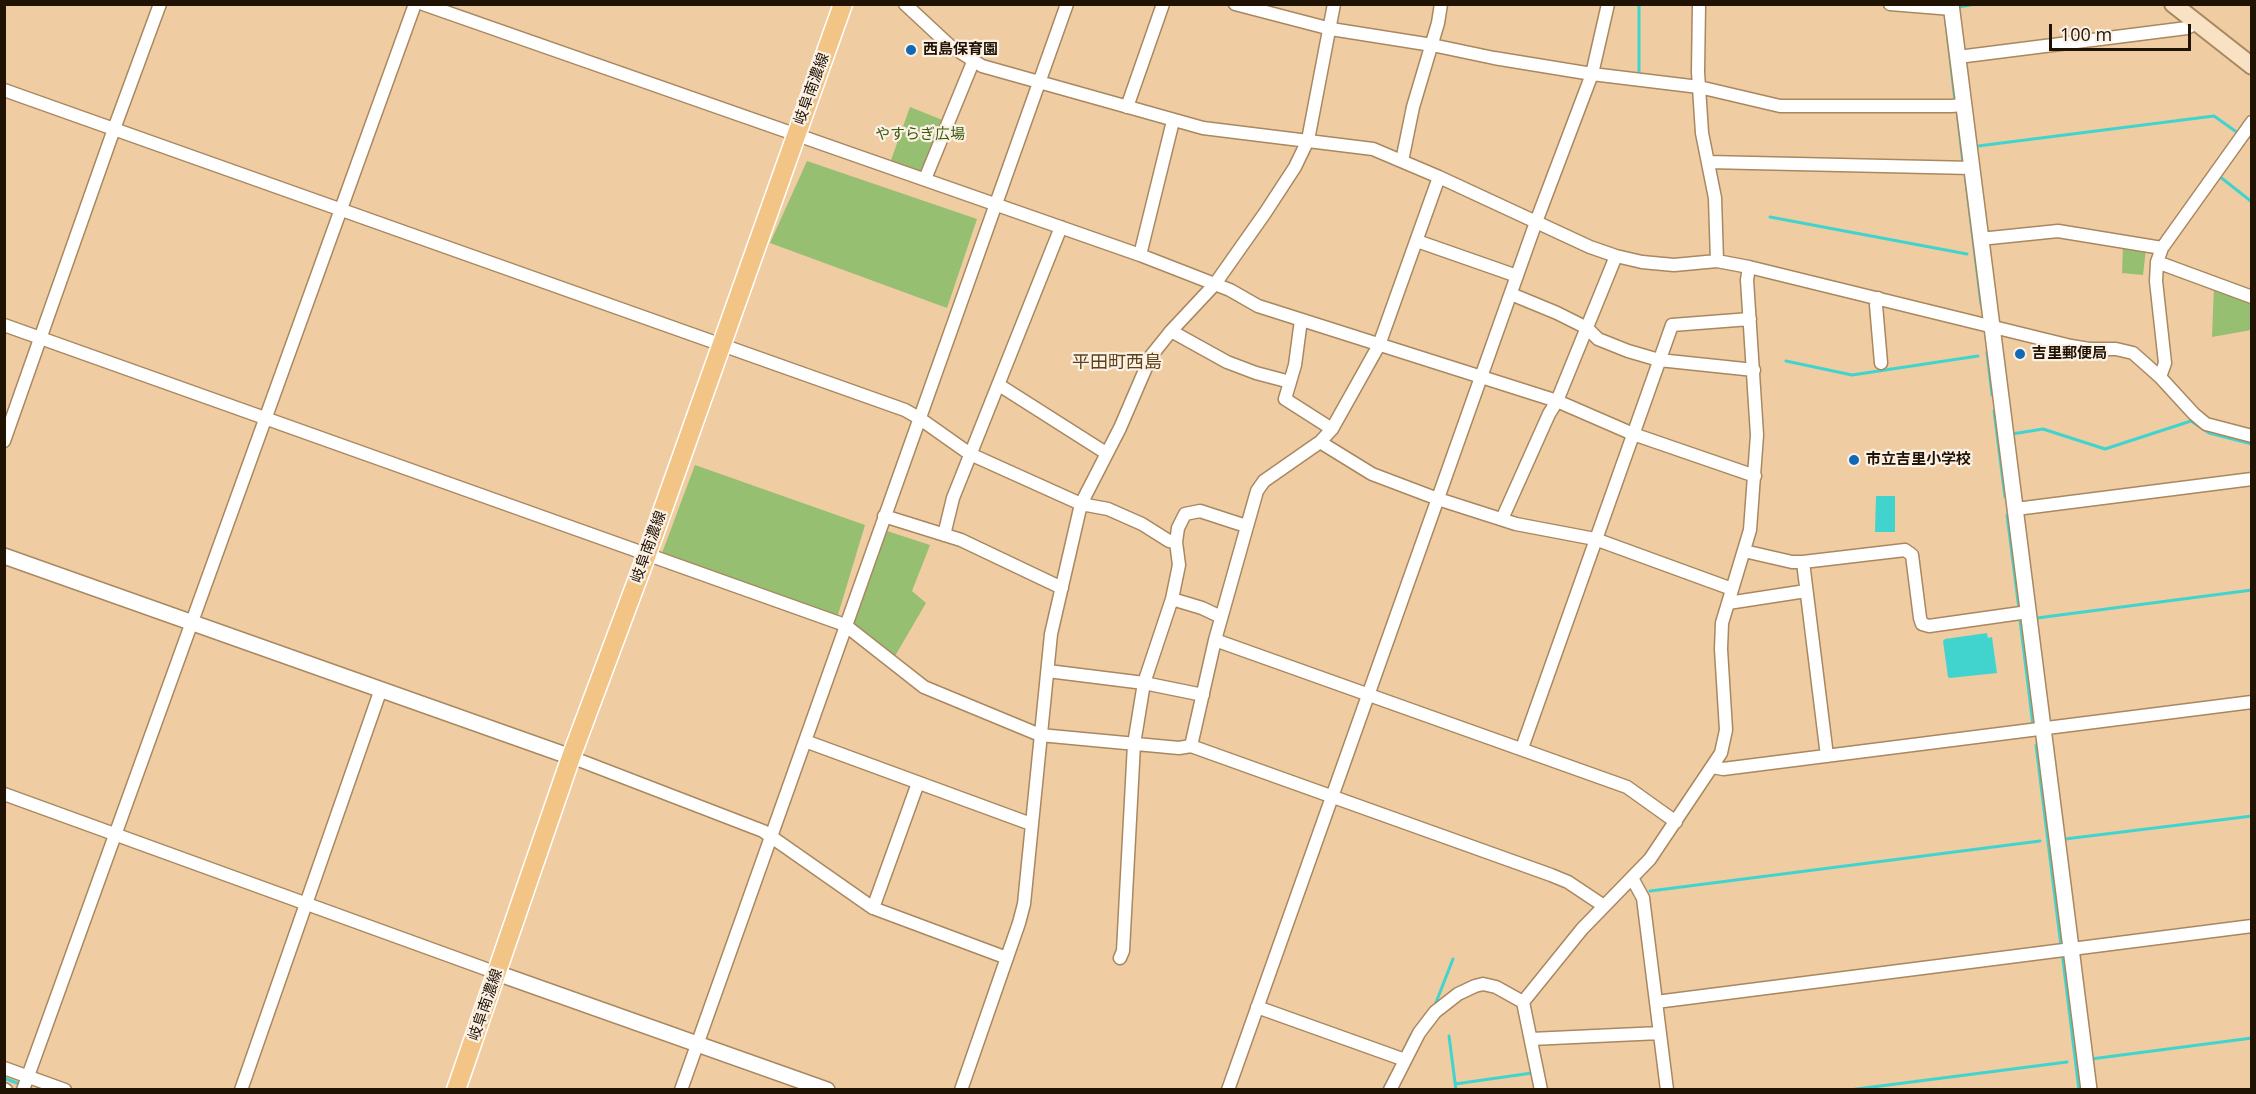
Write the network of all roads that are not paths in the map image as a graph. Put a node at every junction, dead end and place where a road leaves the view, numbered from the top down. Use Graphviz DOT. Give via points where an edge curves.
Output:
graph roads {
  1 [pos="160,4"];
  2 [pos="415,4"];
  3 [pos="423,4"];
  4 [pos="843,4"];
  5 [pos="905,4"];
  6 [pos="1067,4"];
  7 [pos="1164,4"];
  8 [pos="1235,4"];
  9 [pos="1334,4"];
  10 [pos="1442,4"];
  11 [pos="1608,4"];
  12 [pos="1699,4"];
  13 [pos="1890,4"];
  14 [pos="2173,4"];
  15 [pos="1952,7"];
  16 [pos="2196,23"];
  17 [pos="1331,29"];
  18 [pos="1432,45"];
  19 [pos="1958,57"];
  20 [pos="973,62"];
  21 [pos="2252,66"];
  22 [pos="1592,74"];
  23 [pos="1039,83"];
  24 [pos="1699,87"];
  25 [pos="4,90"];
  26 [pos="1964,105"];
  27 [pos="1127,107"];
  28 [pos="1173,121"];
  29 [pos="2252,122"];
  30 [pos="114,129"];
  31 [pos="795,135"];
  32 [pos="1308,140"];
  33 [pos="1402,161"];
  34 [pos="1708,162"];
  35 [pos="1972,168"];
  36 [pos="1439,177"];
  37 [pos="925,179"];
  38 [pos="996,205"];
  39 [pos="341,211"];
  40 [pos="1536,222"];
  41 [pos="1061,227"];
  42 [pos="1980,239"];
  43 [pos="1417,241"];
  44 [pos="2162,248"];
  45 [pos="1140,255"];
  46 [pos="1616,256"];
  47 [pos="1717,261"];
  48 [pos="2157,262"];
  49 [pos="1749,267"];
  50 [pos="1517,276"];
  51 [pos="1215,284"];
  52 [pos="1511,294"];
  53 [pos="2252,297"];
  54 [pos="1878,298"];
  55 [pos="1750,319"];
  56 [pos="1301,320"];
  57 [pos="4,325"];
  58 [pos="1992,325"];
  59 [pos="1587,328"];
  60 [pos="1171,331"];
  61 [pos="41,338"];
  62 [pos="1379,345"];
  63 [pos="720,346"];
  64 [pos="1659,360"];
  65 [pos="1881,363"];
  66 [pos="1754,370"];
  67 [pos="1481,377"];
  68 [pos="2160,377"];
  69 [pos="1290,382"];
  70 [pos="999,385"];
  71 [pos="1557,401"];
  72 [pos="265,418"];
  73 [pos="919,418"];
  74 [pos="1332,429"];
  75 [pos="1633,434"];
  76 [pos="2252,436"];
  77 [pos="4,441"];
  78 [pos="1320,442"];
  79 [pos="1106,453"];
  80 [pos="970,454"];
  81 [pos="1755,476"];
  82 [pos="2252,479"];
  83 [pos="1438,499"];
  84 [pos="1081,504"];
  85 [pos="2016,509"];
  86 [pos="884,516"];
  87 [pos="1502,519"];
  88 [pos="1246,526"];
  89 [pos="944,535"];
  90 [pos="1595,539"];
  91 [pos="1176,542"];
  92 [pos="1744,551"];
  93 [pos="646,554"];
  94 [pos="4,556"];
  95 [pos="1803,562"];
  96 [pos="1062,588"];
  97 [pos="1732,589"];
  98 [pos="1806,591"];
  99 [pos="1172,599"];
  100 [pos="1728,603"];
  101 [pos="2028,612"];
  102 [pos="1221,617"];
  103 [pos="192,622"];
  104 [pos="845,625"];
  105 [pos="1215,640"];
  106 [pos="1048,671"];
  107 [pos="1144,683"];
  108 [pos="381,689"];
  109 [pos="1369,694"];
  110 [pos="1203,695"];
  111 [pos="2252,702"];
  112 [pos="2043,728"];
  113 [pos="1040,735"];
  114 [pos="805,741"];
  115 [pos="1134,744"];
  116 [pos="1191,746"];
  117 [pos="1522,748"];
  118 [pos="1827,756"];
  119 [pos="571,757"];
  120 [pos="1713,767"];
  121 [pos="918,783"];
  122 [pos="4,794"];
  123 [pos="1332,797"];
  124 [pos="1676,822"];
  125 [pos="1031,824"];
  126 [pos="116,833"];
  127 [pos="772,836"];
  128 [pos="1632,878"];
  129 [pos="307,904"];
  130 [pos="1604,906"];
  131 [pos="873,909"];
  132 [pos="2252,926"];
  133 [pos="2065,949"];
  134 [pos="1007,958"];
  135 [pos="1120,958"];
  136 [pos="497,973"];
  137 [pos="1523,1002"];
  138 [pos="1656,1002"];
  139 [pos="1257,1007"];
  140 [pos="1660,1033"];
  141 [pos="1531,1039"];
  142 [pos="697,1043"];
  143 [pos="1405,1060"];
  144 [pos="4,1068"];
  145 [pos="26,1081"];
  146 [pos="65,1089"];
  147 [pos="241,1089"];
  148 [pos="456,1089"];
  149 [pos="681,1089"];
  150 [pos="827,1089"];
  151 [pos="961,1089"];
  152 [pos="1228,1089"];
  153 [pos="1389,1089"];
  154 [pos="1541,1089"];
  155 [pos="1667,1089"];
  156 [pos="2089,1089"];
  1 -- 30 [label="street"];
  2 -- 39 [label="street"];
  3 -- 31 [label="street"];
  4 -- 31 [label="main road, 岐阜南濃線"];
  5 -- 20 [label="street"];
  6 -- 23 [label="street"];
  7 -- 27 [label="street"];
  8 -- 17 [label="street"];
  9 -- 17 [label="street"];
  10 -- 18 [label="street"];
  11 -- 22 [label="street"];
  12 -- 24 [label="street"];
  13 -- 15 [label="street"];
  14 -- 16 [label="main road"];
  15 -- 19 [label="street"];
  16 -- 19 [label="street" via="2187,28"];
  16 -- 21 [label="main road"];
  17 -- 18 [label="street"];
  17 -- 32 [label="street"];
  18 -- 22 [label="street"];
  18 -- 33 [label="street"];
  19 -- 26 [label="street"];
  20 -- 23 [label="street"];
  20 -- 37 [label="street"];
  22 -- 24 [label="street"];
  22 -- 40 [label="street"];
  23 -- 27 [label="street"];
  23 -- 38 [label="street"];
  24 -- 26 [label="street" via="1780,106"];
  24 -- 34 [label="street"];
  25 -- 30 [label="street"];
  26 -- 35 [label="street"];
  27 -- 28 [label="street"];
  28 -- 32 [label="street" via="1233,133"];
  28 -- 45 [label="street"];
  29 -- 44 [label="street"];
  30 -- 39 [label="street"];
  30 -- 61 [label="street"];
  31 -- 37 [label="street"];
  31 -- 63 [label="main road, 岐阜南濃線"];
  32 -- 33 [label="street" via="1373,149"];
  32 -- 51 [label="street" via="1295,167"];
  33 -- 36 [label="street"];
  34 -- 35 [label="street"];
  34 -- 47 [label="street" via="1715,198"];
  35 -- 42 [label="street"];
  36 -- 40 [label="street"];
  36 -- 43 [label="street"];
  37 -- 38 [label="street"];
  38 -- 41 [label="street"];
  38 -- 73 [label="street"];
  39 -- 63 [label="street"];
  39 -- 72 [label="street"];
  40 -- 46 [label="street"];
  40 -- 50 [label="street"];
  41 -- 45 [label="street"];
  41 -- 70 [label="street"];
  42 -- 44 [label="street" via="2058,231"];
  42 -- 58 [label="street"];
  43 -- 50 [label="street"];
  43 -- 62 [label="street"];
  44 -- 48 [label="street"];
  45 -- 51 [label="street"];
  46 -- 47 [label="street" via="1674,266"];
  46 -- 59 [label="street"];
  47 -- 49 [label="street"];
  48 -- 53 [label="street"];
  48 -- 68 [label="street" via="2165,363"];
  49 -- 54 [label="street"];
  49 -- 55 [label="street"];
  50 -- 52 [label="street"];
  51 -- 56 [label="street" via="1258,306"];
  51 -- 60 [label="street"];
  52 -- 59 [label="street"];
  52 -- 67 [label="street"];
  54 -- 58 [label="street"];
  54 -- 65 [label="street"];
  55 -- 64 [label="street" via="1672,325"];
  55 -- 66 [label="street"];
  56 -- 62 [label="street"];
  56 -- 69 [label="street"];
  57 -- 61 [label="street"];
  58 -- 68 [label="street" via="2071,346 2133,353"];
  58 -- 85 [label="street"];
  59 -- 64 [label="street" via="1598,339"];
  59 -- 71 [label="street"];
  60 -- 69 [label="street" via="1227,362"];
  60 -- 79 [label="street" via="1151,356"];
  61 -- 72 [label="street"];
  61 -- 77 [label="street"];
  62 -- 67 [label="street"];
  62 -- 74 [label="street"];
  63 -- 73 [label="street"];
  63 -- 93 [label="main road, 岐阜南濃線"];
  64 -- 66 [label="street"];
  64 -- 75 [label="street"];
  66 -- 81 [label="street" via="1758,435"];
  67 -- 71 [label="street"];
  67 -- 83 [label="street"];
  68 -- 76 [label="street" via="2206,424"];
  69 -- 74 [label="street" via="1285,399"];
  70 -- 79 [label="street"];
  70 -- 80 [label="street"];
  71 -- 75 [label="street"];
  71 -- 87 [label="street"];
  72 -- 93 [label="street"];
  72 -- 103 [label="street"];
  73 -- 80 [label="street"];
  73 -- 86 [label="street"];
  74 -- 78 [label="street"];
  75 -- 81 [label="street"];
  75 -- 90 [label="street"];
  78 -- 83 [label="street" via="1372,474"];
  78 -- 88 [label="street" via="1264,481"];
  79 -- 84 [label="street"];
  80 -- 84 [label="street"];
  80 -- 89 [label="street"];
  81 -- 92 [label="street"];
  82 -- 85 [label="street"];
  83 -- 87 [label="street"];
  83 -- 109 [label="street"];
  84 -- 91 [label="street" via="1108,509"];
  84 -- 96 [label="street"];
  85 -- 101 [label="street"];
  86 -- 89 [label="street"];
  86 -- 104 [label="street"];
  87 -- 90 [label="street"];
  88 -- 91 [label="street" via="1200,511 1185,514"];
  88 -- 102 [label="street"];
  89 -- 96 [label="street"];
  90 -- 97 [label="street"];
  90 -- 117 [label="street"];
  91 -- 99 [label="street" via="1179,565"];
  92 -- 95 [label="street"];
  92 -- 97 [label="street"];
  93 -- 104 [label="street"];
  93 -- 119 [label="main road, 岐阜南濃線"];
  94 -- 103 [label="street"];
  95 -- 98 [label="street"];
  95 -- 101 [label="street" via="1905,550 1912,555 1920,618 1922,624 1929,626"];
  96 -- 106 [label="street" via="1051,634"];
  97 -- 100 [label="street"];
  98 -- 100 [label="street"];
  98 -- 118 [label="street"];
  99 -- 102 [label="street"];
  99 -- 107 [label="street"];
  100 -- 120 [label="street" via="1721,649 1726,730"];
  101 -- 112 [label="street"];
  102 -- 105 [label="street"];
  103 -- 108 [label="street"];
  103 -- 126 [label="street"];
  104 -- 113 [label="street" via="924,687"];
  104 -- 114 [label="street"];
  105 -- 109 [label="street"];
  105 -- 110 [label="street"];
  106 -- 107 [label="street"];
  106 -- 113 [label="street"];
  107 -- 110 [label="street"];
  107 -- 115 [label="street"];
  108 -- 119 [label="street"];
  108 -- 129 [label="street"];
  109 -- 117 [label="street"];
  109 -- 123 [label="street"];
  110 -- 116 [label="street"];
  111 -- 112 [label="street"];
  112 -- 118 [label="street"];
  112 -- 133 [label="street"];
  113 -- 115 [label="street"];
  113 -- 125 [label="street"];
  114 -- 121 [label="street"];
  114 -- 127 [label="street"];
  115 -- 116 [label="street"];
  115 -- 135 [label="street"];
  116 -- 123 [label="street"];
  117 -- 124 [label="street" via="1627,787"];
  118 -- 120 [label="street"];
  119 -- 127 [label="street"];
  119 -- 136 [label="main road, 岐阜南濃線"];
  120 -- 124 [label="street"];
  121 -- 125 [label="street"];
  121 -- 131 [label="street"];
  122 -- 126 [label="street"];
  123 -- 130 [label="street" via="1559,878"];
  123 -- 139 [label="street"];
  124 -- 128 [label="street"];
  125 -- 134 [label="street" via="1024,904"];
  126 -- 129 [label="street"];
  126 -- 145 [label="street"];
  127 -- 131 [label="street"];
  127 -- 142 [label="street"];
  128 -- 130 [label="street"];
  128 -- 138 [label="street" via="1643,898"];
  129 -- 136 [label="street"];
  129 -- 147 [label="street"];
  130 -- 137 [label="street"];
  131 -- 134 [label="street"];
  132 -- 133 [label="street"];
  133 -- 138 [label="street"];
  133 -- 156 [label="street"];
  134 -- 151 [label="street"];
  136 -- 142 [label="street"];
  136 -- 148 [label="main road, 岐阜南濃線"];
  137 -- 141 [label="street"];
  137 -- 143 [label="street" via="1496,987 1474,986 1435,1012"];
  138 -- 140 [label="street"];
  139 -- 143 [label="street"];
  139 -- 152 [label="street"];
  140 -- 141 [label="street"];
  140 -- 155 [label="street"];
  141 -- 154 [label="street"];
  142 -- 149 [label="street"];
  142 -- 150 [label="street"];
  143 -- 153 [label="street"];
  144 -- 145 [label="street"];
  145 -- 146 [label="street"];
}
